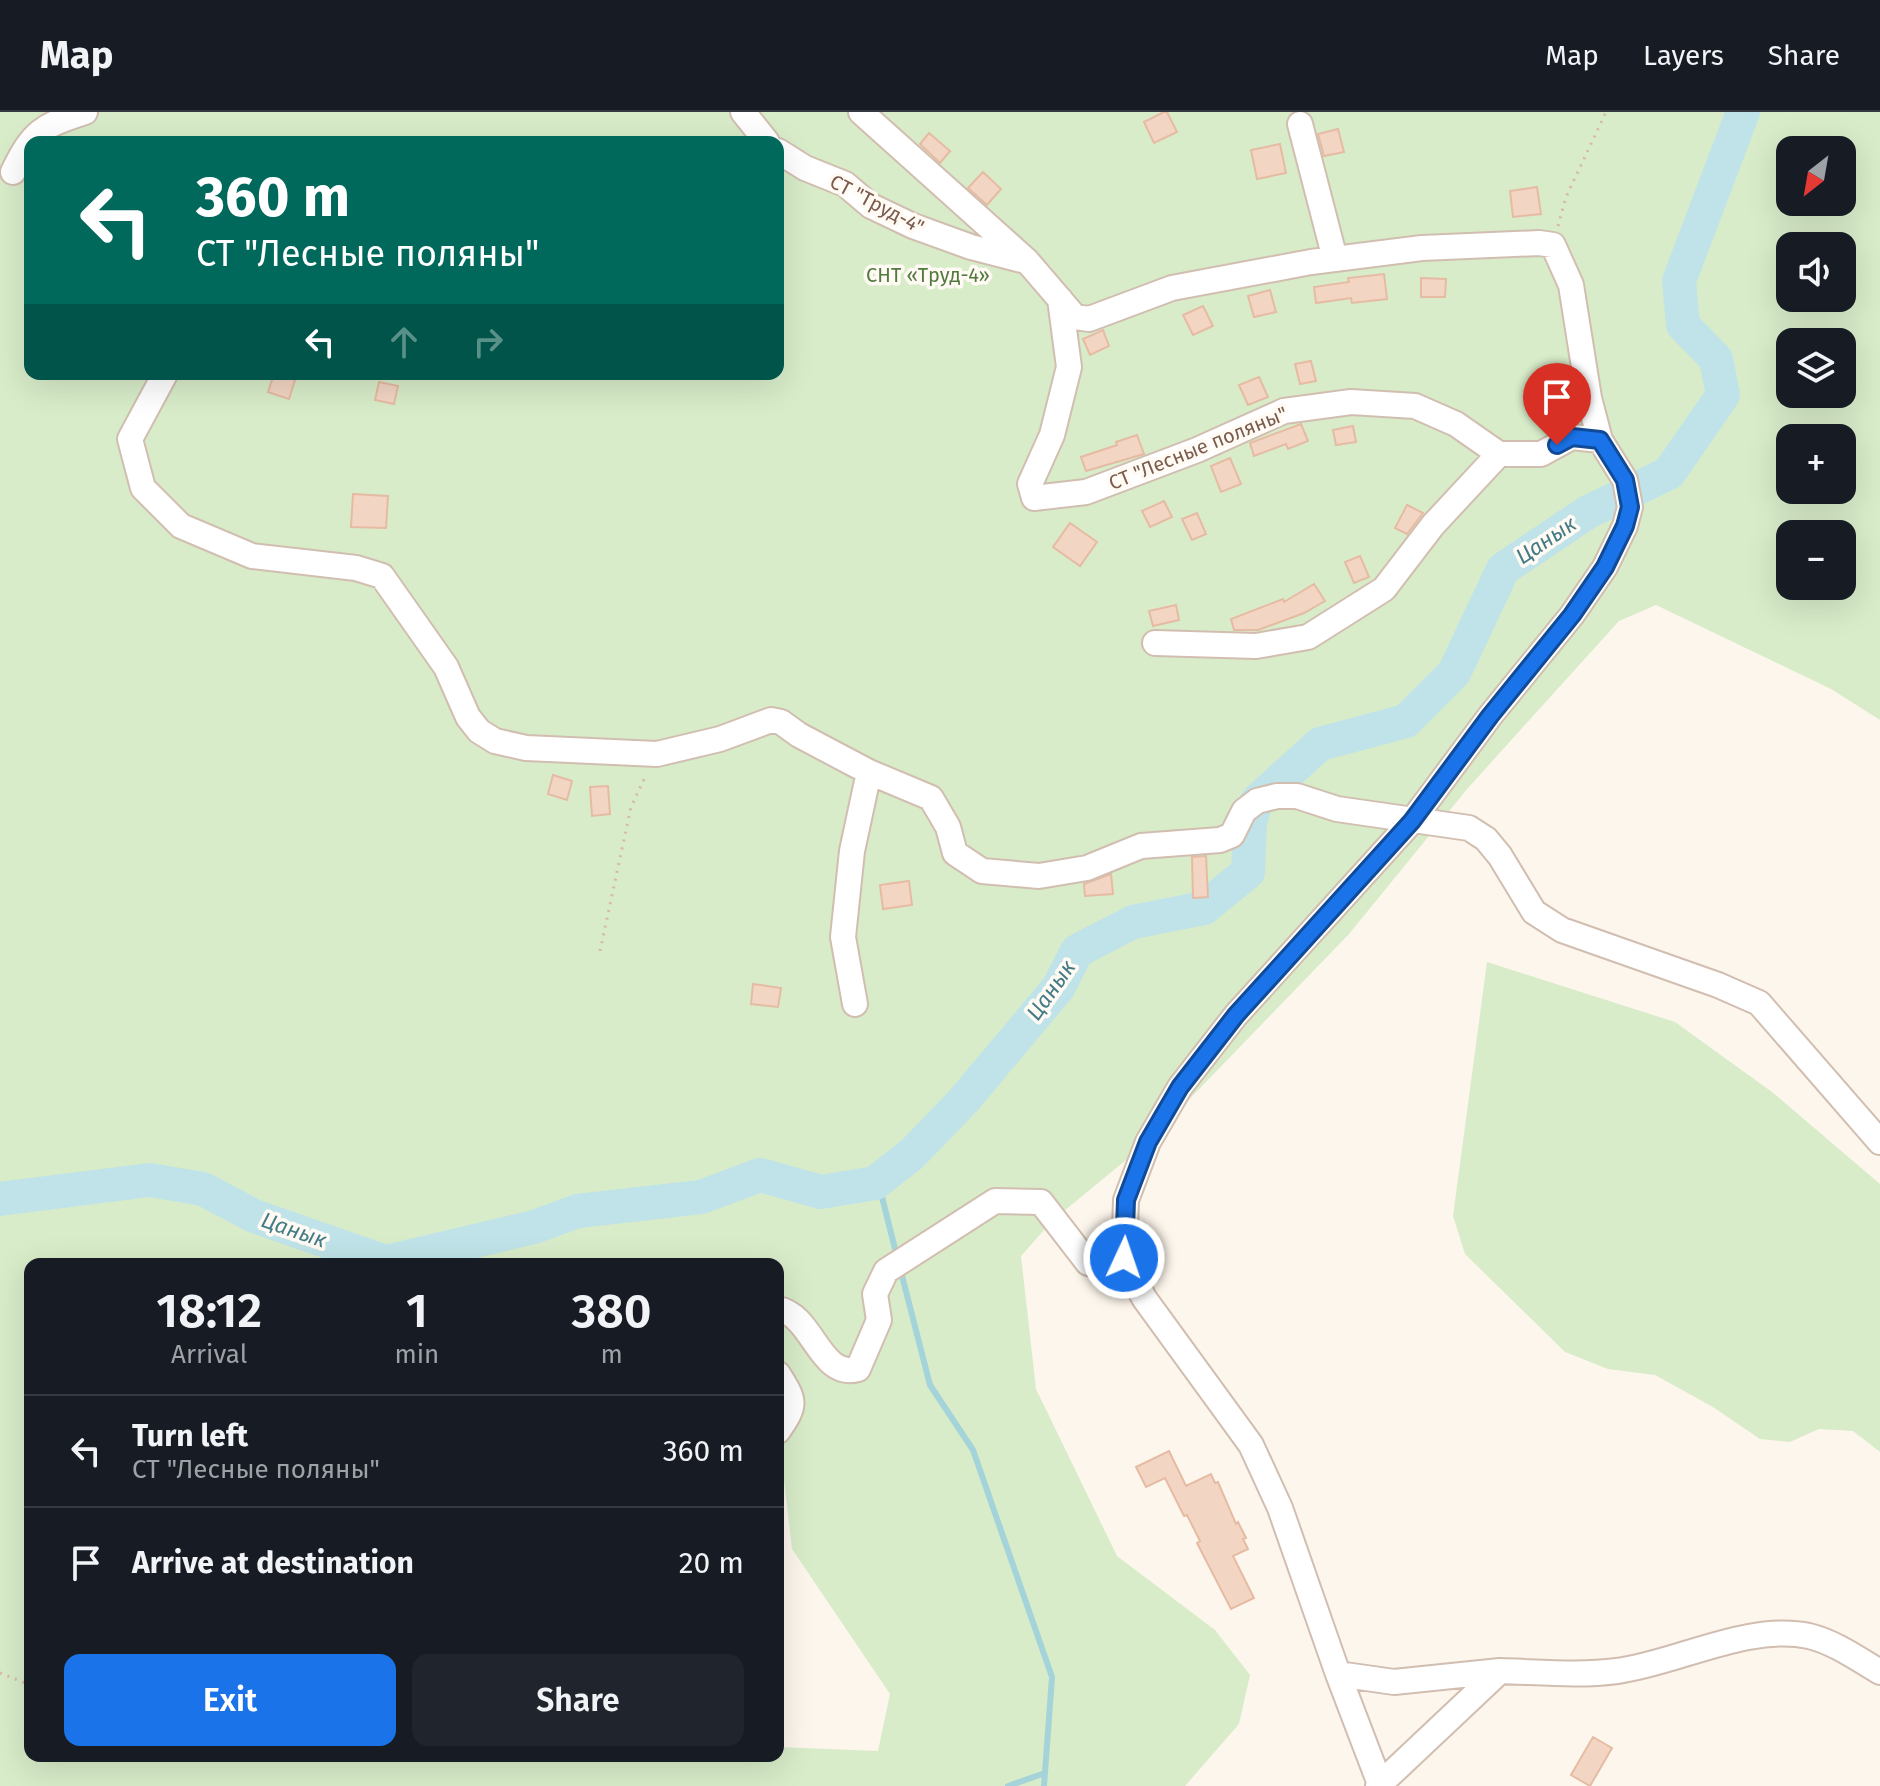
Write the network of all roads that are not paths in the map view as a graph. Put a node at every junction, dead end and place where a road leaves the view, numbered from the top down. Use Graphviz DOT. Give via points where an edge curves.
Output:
graph roads {
  1 [pos="85,112"];
  2 [pos="743,112"];
  3 [pos="861,112"];
  4 [pos="1300,124"];
  5 [pos="36,136"];
  6 [pos="762,136"];
  7 [pos="24,150"];
  8 [pos="784,155"];
  9 [pos="14,172"];
  10 [pos="1335,259"];
  11 [pos="1027,261"];
  12 [pos="1060,299"];
  13 [pos="162,380"];
  14 [pos="1600,440"];
  15 [pos="1499,454"];
  16 [pos="1155,643"];
  17 [pos="869,772"];
  18 [pos="1412,821"];
  19 [pos="855,1004"];
  20 [pos="1880,1142"];
  21 [pos="1124,1258"];
  22 [pos="784,1310"];
  23 [pos="784,1384"];
  24 [pos="784,1422"];
  25 [pos="1500,1671"];
  26 [pos="1880,1672"];
  27 [pos="1338,1674"];
  28 [pos="1379,1785"];
  1 -- 5 [label="street" via="54,122"];
  2 -- 6 [label="street"];
  3 -- 11 [label="street"];
  4 -- 10 [label="street"];
  7 -- 9 [label="street"];
  8 -- 11 [label="street, СТ \"Труд-4\"" via="913,226"];
  10 -- 12 [label="street" via="1172,288 1089,319 1075,317"];
  10 -- 14 [label="street" via="1422,248 1553,245 1571,285"];
  11 -- 12 [label="street"];
  12 -- 15 [label="street, СТ \"Лесные поляны\"" via="1069,367 1052,435 1030,484 1034,498 1086,492 1284,411 1351,402 1415,406 1456,424"];
  13 -- 17 [label="street" via="130,439 143,488 181,526 252,556 382,576 446,667 468,717 495,741 526,748 657,754 771,720"];
  14 -- 15 [label="street" via="1572,437 1541,454"];
  14 -- 18 [label="street" via="1625,480 1630,507 1605,567"];
  15 -- 16 [label="street" via="1433,525 1384,589 1308,637 1256,646"];
  17 -- 18 [label="street" via="931,798 955,853 982,871 1039,876 1087,868 1141,846 1220,840 1232,835 1244,811 1277,796"];
  17 -- 19 [label="street" via="852,851 843,937"];
  18 -- 20 [label="street" via="1469,828 1486,839 1534,912 1562,930 1759,1003"];
  18 -- 21 [label="street" via="1247,1003 1180,1087 1148,1142 1126,1200"];
  21 -- 22 [label="street" via="1088,1263 1041,1202 995,1201 886,1271 875,1294 879,1320 858,1369 836,1369"];
  21 -- 27 [label="street" via="1144,1298 1251,1445 1280,1508"];
  23 -- 24 [label="street" via="793,1398"];
  25 -- 26 [label="street" via="1616,1671 1774,1634 1809,1636"];
  25 -- 27 [label="street" via="1394,1682"];
  25 -- 28 [label="street"];
  27 -- 28 [label="street"];
}
